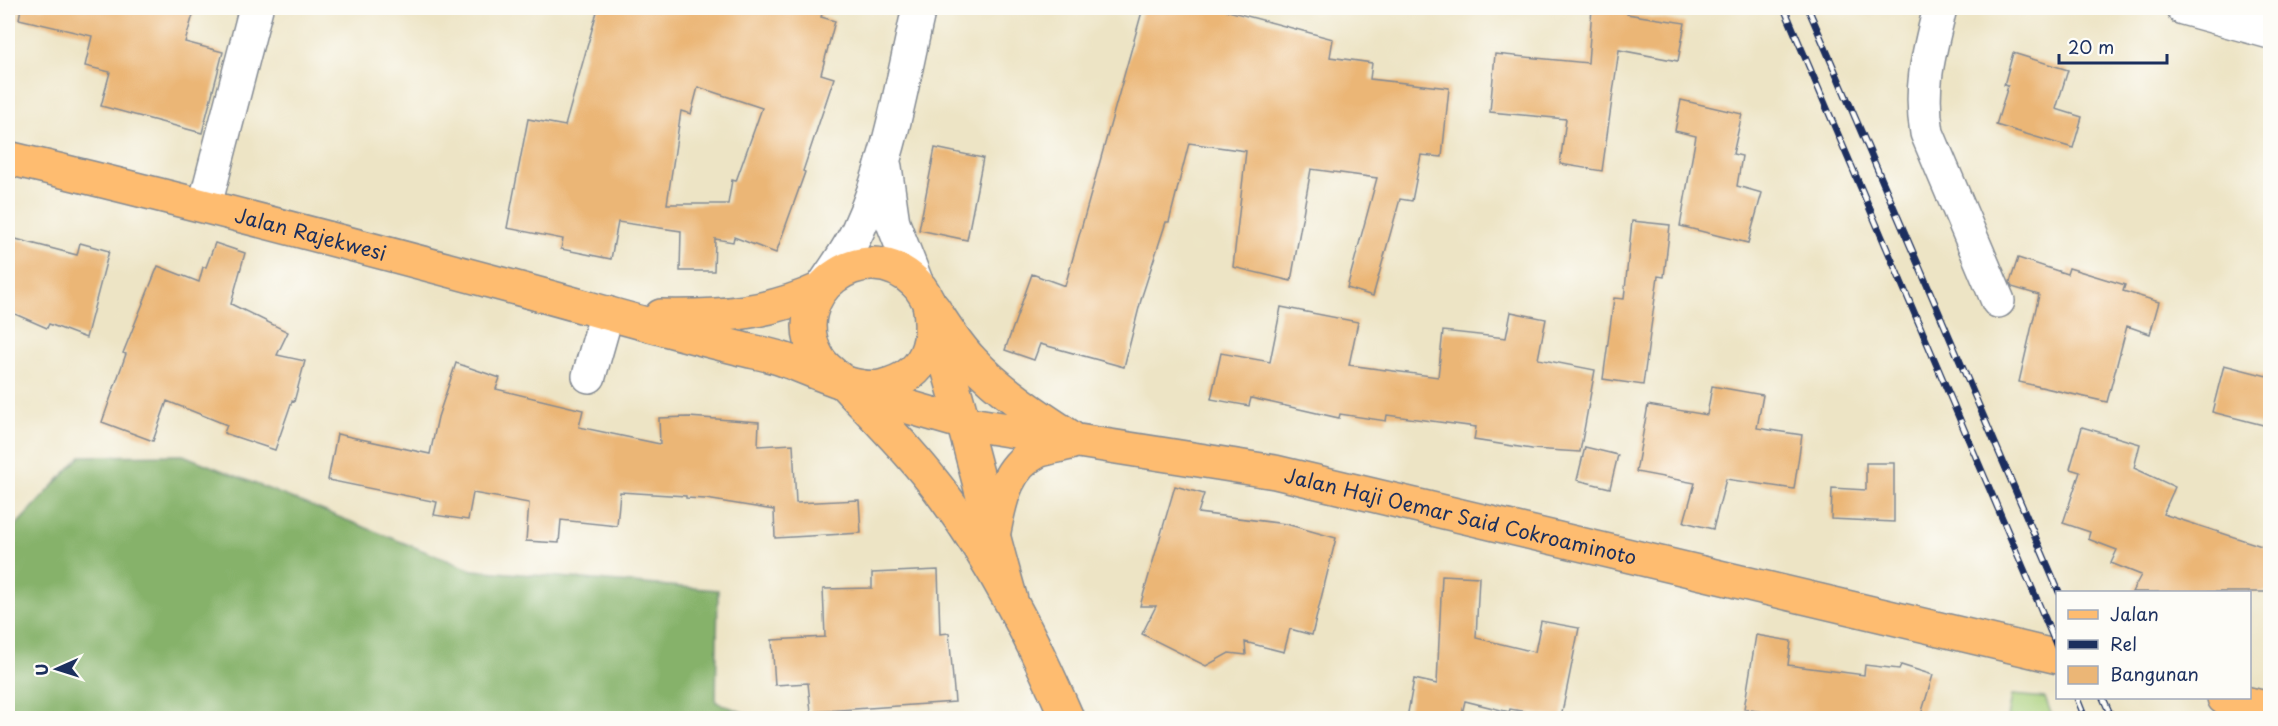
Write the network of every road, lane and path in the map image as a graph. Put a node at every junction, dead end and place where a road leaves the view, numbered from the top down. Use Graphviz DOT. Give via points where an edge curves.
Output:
graph roads {
  1 [pos="256,8"];
  2 [pos="919,8"];
  3 [pos="1940,8"];
  4 [pos="2183,8"];
  5 [pos="2271,32"];
  6 [pos="8,158"];
  7 [pos="884,159"];
  8 [pos="205,205"];
  9 [pos="821,289"];
  10 [pos="923,293"];
  11 [pos="1998,301"];
  12 [pos="611,314"];
  13 [pos="589,376"];
  14 [pos="851,384"];
  15 [pos="964,423"];
  16 [pos="1078,442"];
  17 [pos="993,536"];
  18 [pos="1011,600"];
  19 [pos="2056,657"];
  20 [pos="2228,699"];
  21 [pos="2271,709"];
  22 [pos="1067,718"];
  1 -- 8 [label="street"];
  2 -- 7 [label="street"];
  3 -- 11 [label="street" via="1924,80 1927,133"];
  4 -- 5 [label="street"];
  6 -- 8 [label="main road, Jalan Rajekwesi"];
  7 -- 9 [label="street" via="858,230"];
  7 -- 10 [label="street" via="893,223"];
  8 -- 12 [label="main road, Jalan Rajekwesi"];
  9 -- 10 [label="main road" via="844,269 883,264 902,272"];
  9 -- 12 [label="main road" via="794,302 734,314"];
  9 -- 14 [label="main road" via="810,316 811,339 819,360 829,372"];
  10 -- 14 [label="main road" via="933,325 924,359 907,377 883,387"];
  10 -- 15 [label="main road"];
  10 -- 16 [label="main road" via="986,375"];
  12 -- 13 [label="street"];
  12 -- 14 [label="main road" via="780,358"];
  14 -- 15 [label="main road, Jalan Haji Oemar Said Cokroaminoto" via="909,408"];
  14 -- 18 [label="main road" via="942,494"];
  15 -- 16 [label="main road, Jalan Haji Oemar Said Cokroaminoto"];
  15 -- 17 [label="main road"];
  16 -- 17 [label="main road" via="1039,451 1021,462 1002,494"];
  16 -- 19 [label="main road, Jalan Haji Oemar Said Cokroaminoto" via="1275,472"];
  17 -- 18 [label="main road"];
  18 -- 22 [label="main road"];
  20 -- 21 [label="main road"];
}
